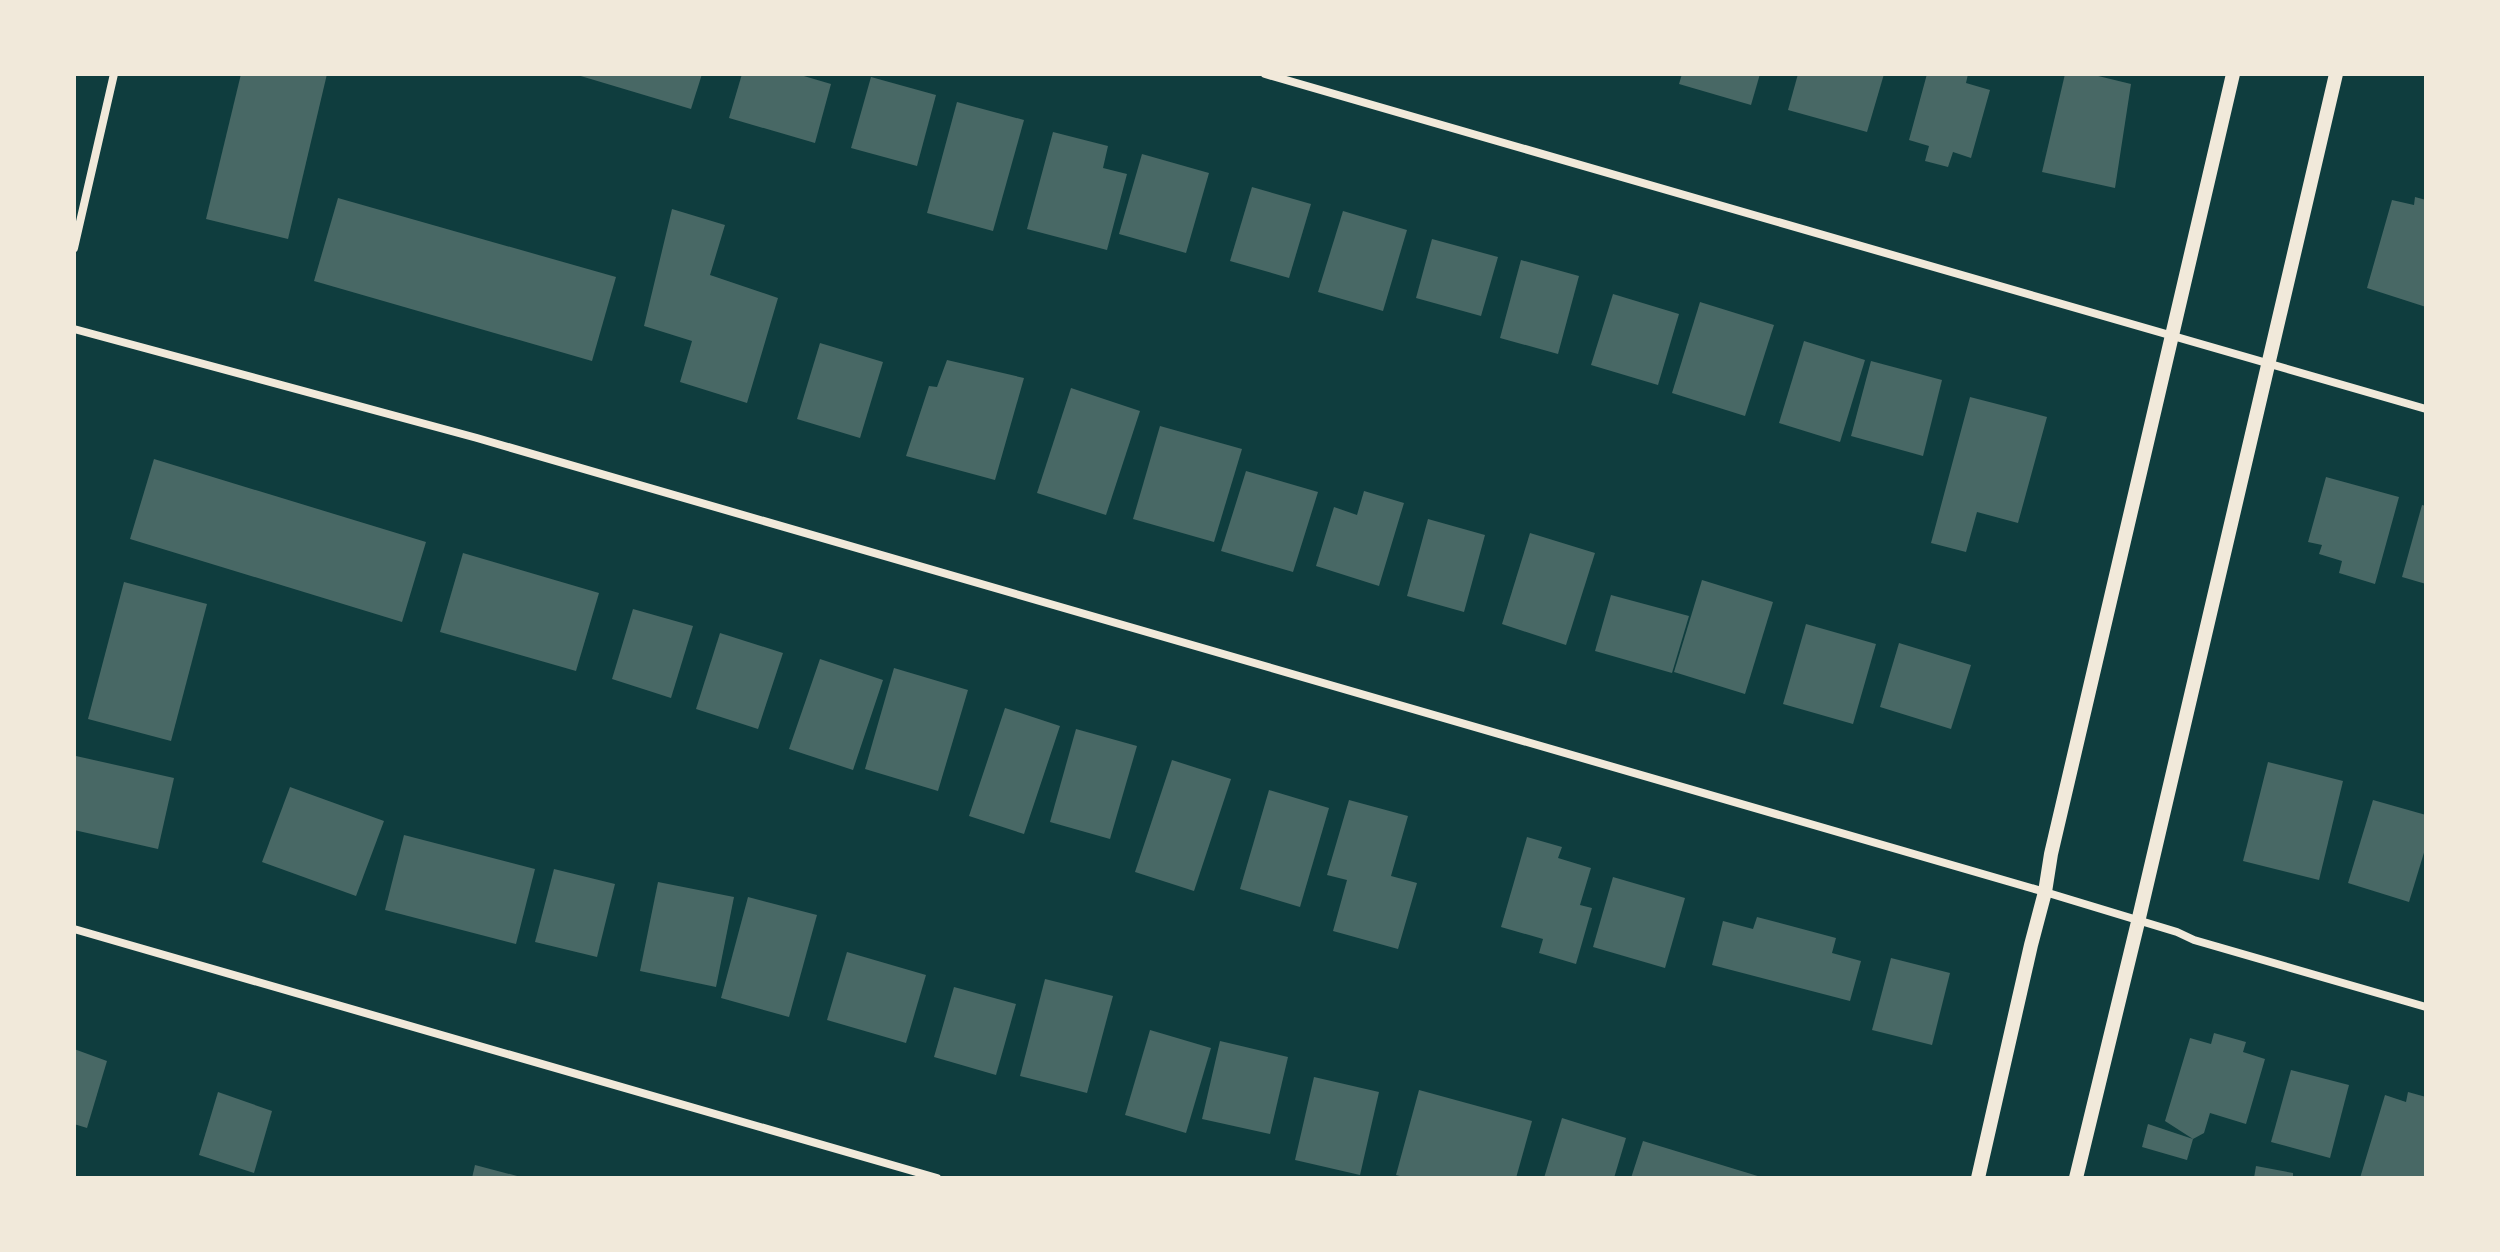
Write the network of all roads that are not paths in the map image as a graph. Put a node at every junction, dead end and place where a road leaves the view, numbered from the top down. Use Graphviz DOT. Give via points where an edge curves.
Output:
graph roads {
  1 [pos="114,74"];
  2 [pos="1265,74"];
  3 [pos="2233,74"];
  4 [pos="2336,74"];
  5 [pos="74,248"];
  6 [pos="74,329"];
  7 [pos="2172,336"];
  8 [pos="2268,364"];
  9 [pos="2426,409"];
  10 [pos="2045,892"];
  11 [pos="2138,922"];
  12 [pos="74,929"];
  13 [pos="2426,1007"];
  14 [pos="937,1178"];
  15 [pos="1978,1178"];
  16 [pos="2076,1178"];
  1 -- 5 [label="street"];
  2 -- 7 [label="street"];
  3 -- 7 [label="street"];
  4 -- 8 [label="street"];
  6 -- 10 [label="street" via="477,438"];
  7 -- 8 [label="street"];
  7 -- 10 [label="street"];
  8 -- 9 [label="street"];
  8 -- 11 [label="street"];
  10 -- 11 [label="street"];
  10 -- 15 [label="street"];
  11 -- 13 [label="street"];
  11 -- 16 [label="street"];
  12 -- 14 [label="street"];
}
